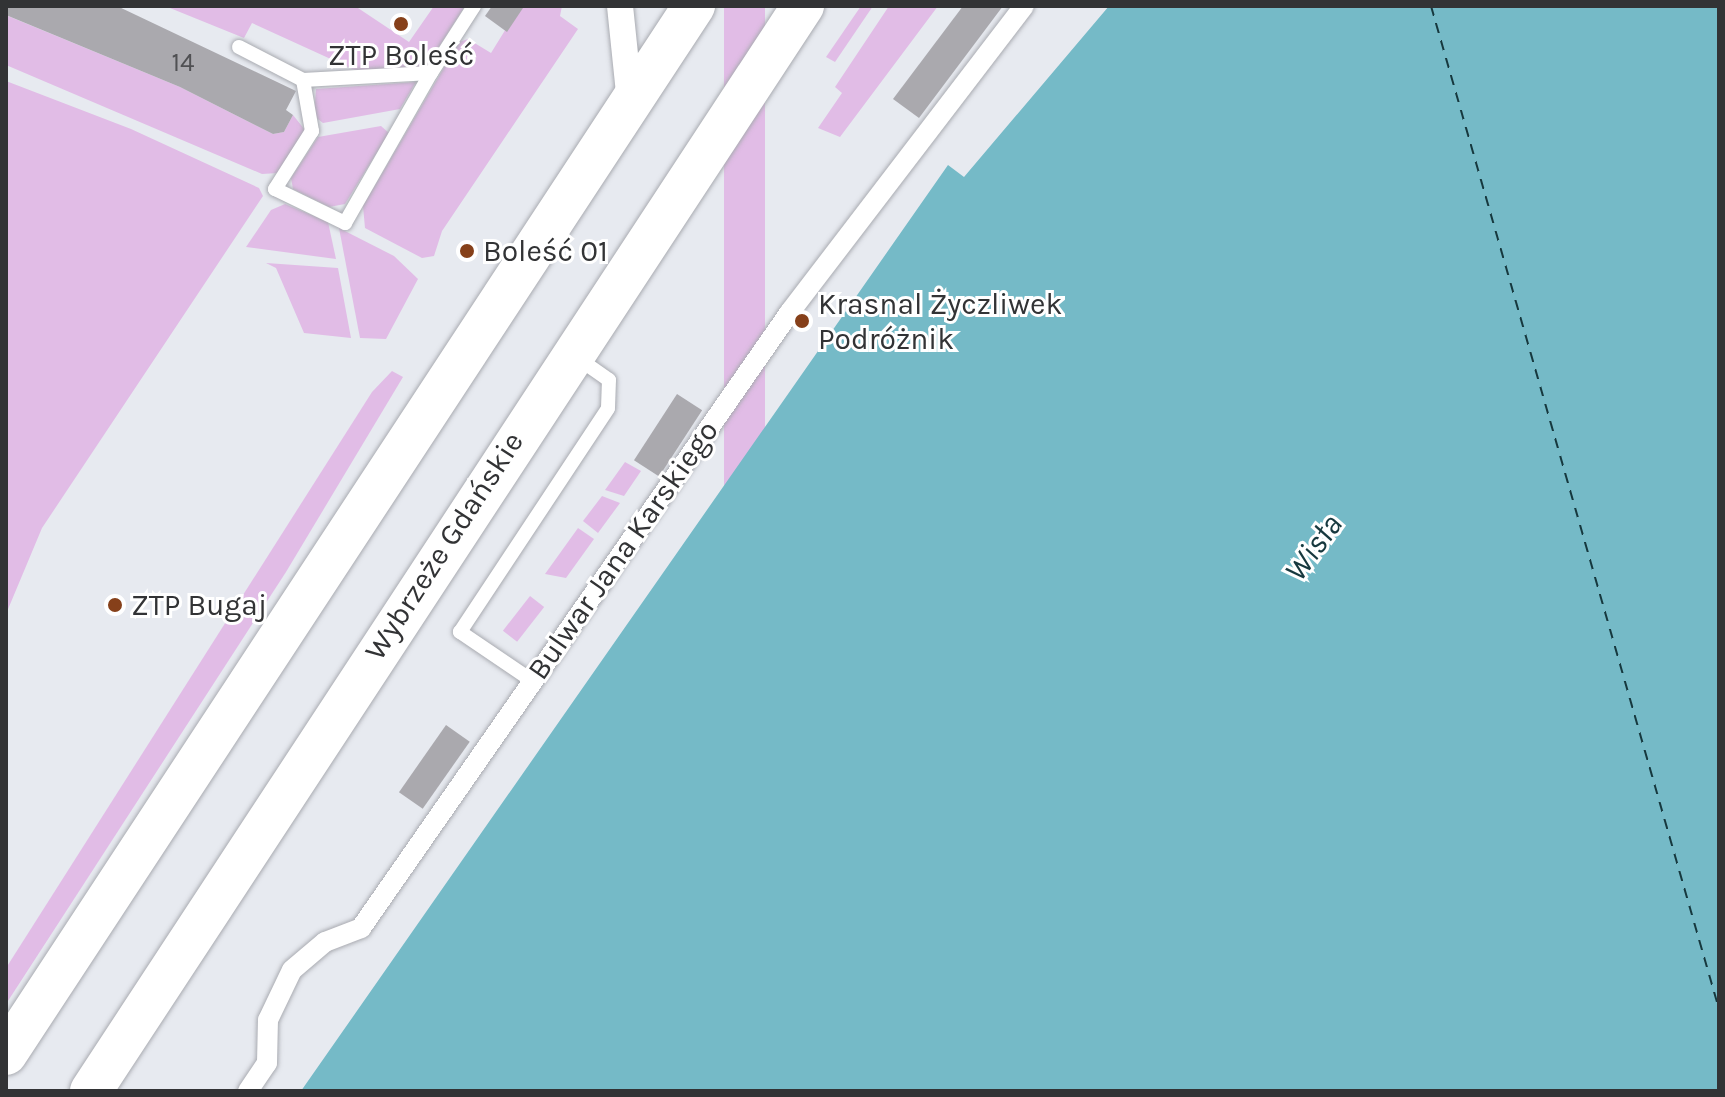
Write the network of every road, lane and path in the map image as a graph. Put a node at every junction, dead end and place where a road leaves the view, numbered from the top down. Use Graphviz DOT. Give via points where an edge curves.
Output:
graph roads {
  1 [pos="474,6"];
  2 [pos="620,6"];
  3 [pos="694,6"];
  4 [pos="803,6"];
  5 [pos="1024,6"];
  6 [pos="239,47"];
  7 [pos="431,73"];
  8 [pos="303,80"];
  9 [pos="630,102"];
  10 [pos="569,353"];
  11 [pos="531,680"];
  12 [pos="6,1054"];
  13 [pos="91,1091"];
  14 [pos="248,1091"];
  1 -- 7 [label="lane"];
  2 -- 9 [label="street"];
  3 -- 9 [label="main road"];
  4 -- 10 [label="main road, Wybrzeże Gdańskie"];
  5 -- 11 [label="street, Bulwar Jana Karskiego" via="790,312"];
  6 -- 8 [label="lane"];
  7 -- 8 [label="lane"];
  7 -- 8 [label="lane" via="345,223 275,189 312,131"];
  9 -- 12 [label="main road"];
  10 -- 11 [label="lane" via="609,380 608,408 460,632"];
  10 -- 13 [label="main road, Wybrzeże Gdańskie"];
  11 -- 14 [label="street, Bulwar Jana Karskiego" via="361,928 307,954 282,985 268,1020 267,1063"];
}
